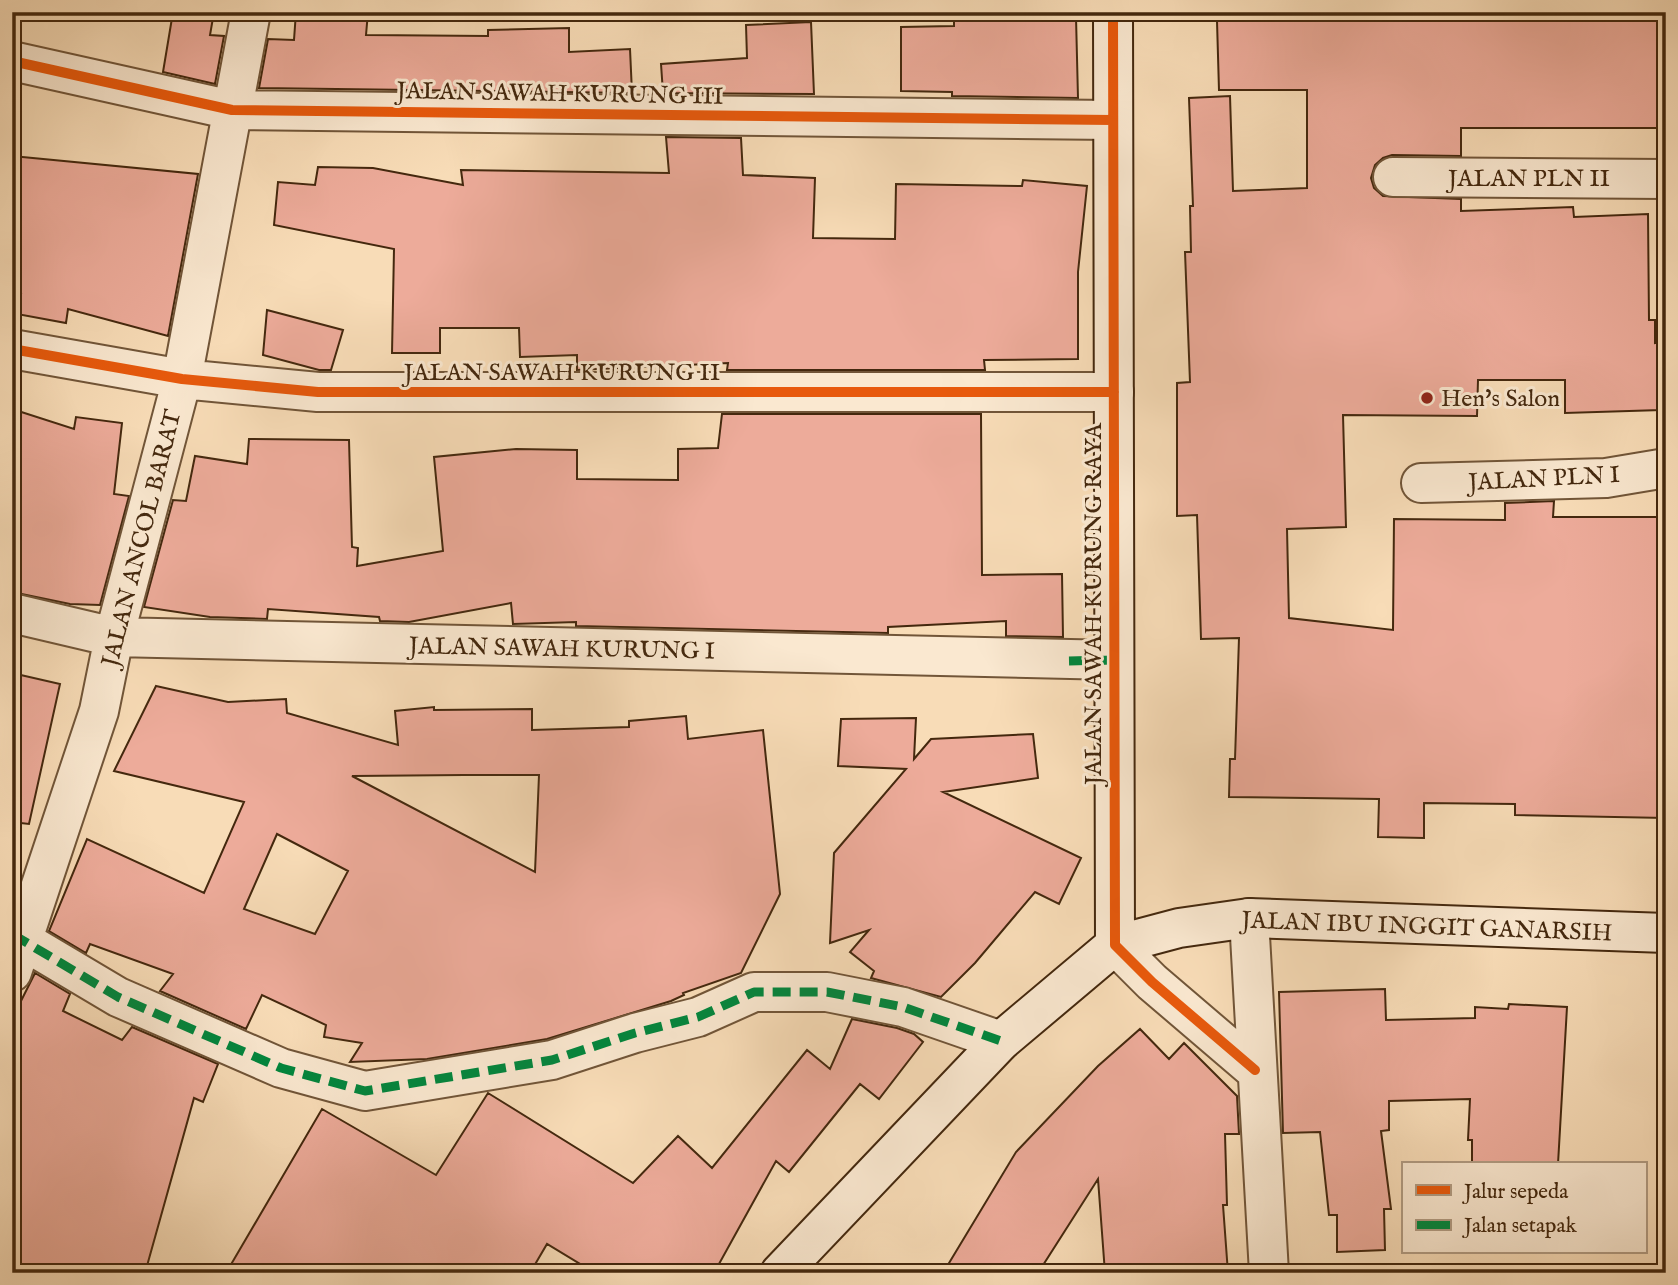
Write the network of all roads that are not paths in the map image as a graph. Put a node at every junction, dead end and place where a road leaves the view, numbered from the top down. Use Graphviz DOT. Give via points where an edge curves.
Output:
graph roads {
  1 [pos="251,12"];
  2 [pos="1113,12"];
  3 [pos="12,61"];
  4 [pos="232,110"];
  5 [pos="1113,120"];
  6 [pos="1393,177"];
  7 [pos="1666,179"];
  8 [pos="12,349"];
  9 [pos="181,379"];
  10 [pos="1114,392"];
  11 [pos="1666,468"];
  12 [pos="1421,483"];
  13 [pos="12,613"];
  14 [pos="114,637"];
  15 [pos="1114,660"];
  16 [pos="1249,918"];
  17 [pos="1666,933"];
  18 [pos="1115,945"];
  19 [pos="16,948"];
  20 [pos="1001,1041"];
  21 [pos="1255,1070"];
  22 [pos="780,1273"];
  23 [pos="1269,1273"];
  1 -- 4 [label="street, JALAN ANCOL BARAT"];
  2 -- 5 [label="street, JALAN SAWAH KURUNG RAYA"];
  3 -- 4 [label="street, JALAN SAWAH KURUNG III"];
  4 -- 5 [label="street, JALAN SAWAH KURUNG III"];
  4 -- 9 [label="street, JALAN ANCOL BARAT"];
  5 -- 10 [label="street, JALAN SAWAH KURUNG RAYA"];
  6 -- 7 [label="street, JALAN PLN II"];
  8 -- 9 [label="street, JALAN SAWAH KURUNG II"];
  9 -- 10 [label="street, JALAN SAWAH KURUNG II" via="318,392"];
  9 -- 14 [label="street, JALAN ANCOL BARAT"];
  10 -- 15 [label="street, JALAN SAWAH KURUNG RAYA"];
  11 -- 12 [label="street, JALAN PLN I" via="1606,478"];
  13 -- 14 [label="street, JALAN SAWAH KURUNG I"];
  14 -- 15 [label="street, JALAN SAWAH KURUNG I"];
  14 -- 19 [label="street, JALAN ANCOL BARAT" via="99,711"];
  15 -- 18 [label="street, JALAN SAWAH KURUNG RAYA"];
  16 -- 17 [label="street, JALAN IBU INGGIT GANARSIH"];
  16 -- 18 [label="street, JALAN IBU INGGIT GANARSIH" via="1179,928"];
  16 -- 21 [label="street"];
  18 -- 20 [label="street, JALAN IBU INGGIT GANARSIH"];
  18 -- 21 [label="street"];
  19 -- 20 [label="street" via="281,1068 365,1091 552,1060 698,1017 754,992 827,992 903,1007"];
  20 -- 22 [label="street, JALAN IBU INGGIT GANARSIH"];
  21 -- 23 [label="street"];
}
